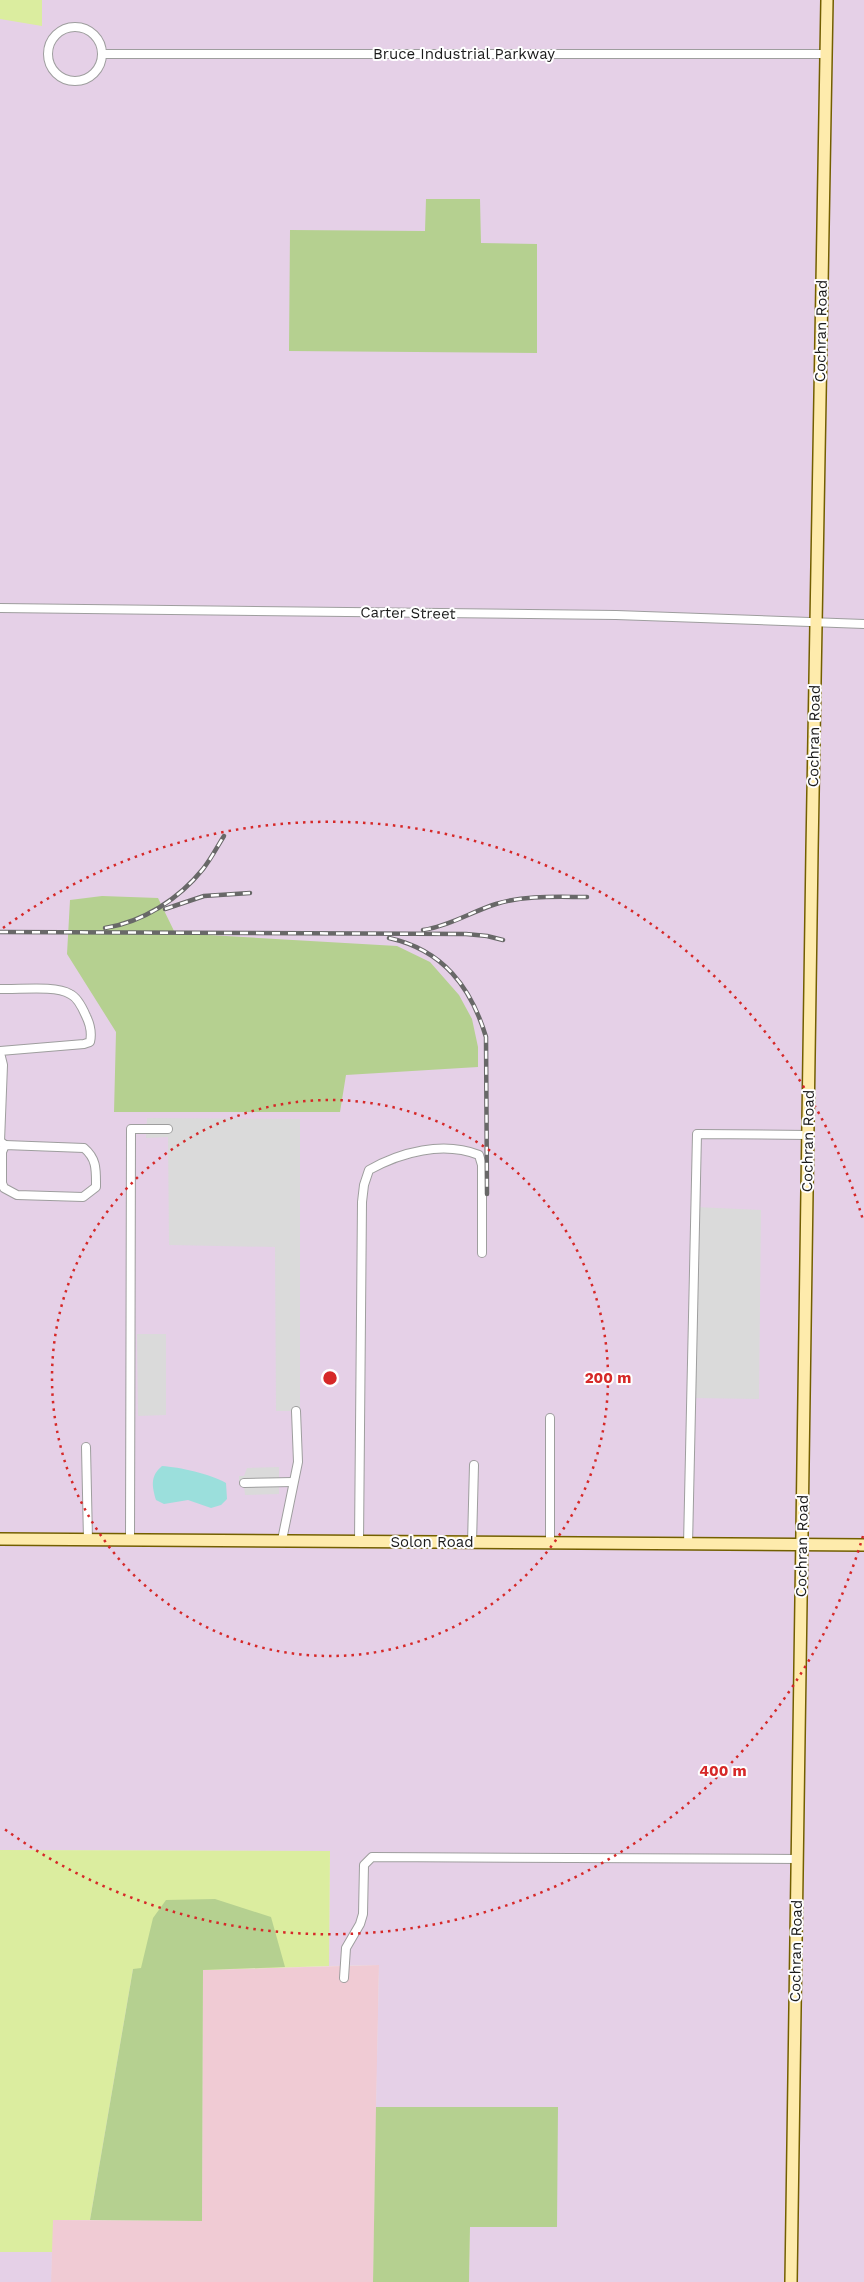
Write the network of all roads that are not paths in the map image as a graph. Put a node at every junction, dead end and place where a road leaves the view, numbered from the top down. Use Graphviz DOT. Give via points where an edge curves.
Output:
graph roads {
  1 [pos="827,0"];
  2 [pos="102,54"];
  3 [pos="826,54"];
  4 [pos="0,608"];
  5 [pos="816,623"];
  6 [pos="864,624"];
  7 [pos="0,989"];
  8 [pos="0,1052"];
  9 [pos="168,1129"];
  10 [pos="808,1135"];
  11 [pos="5,1146"];
  12 [pos="482,1253"];
  13 [pos="296,1411"];
  14 [pos="550,1418"];
  15 [pos="86,1447"];
  16 [pos="474,1465"];
  17 [pos="244,1482"];
  18 [pos="293,1482"];
  19 [pos="0,1539"];
  20 [pos="88,1540"];
  21 [pos="130,1540"];
  22 [pos="282,1540"];
  23 [pos="360,1542"];
  24 [pos="472,1543"];
  25 [pos="550,1544"];
  26 [pos="688,1544"];
  27 [pos="864,1545"];
  28 [pos="802,1546"];
  29 [pos="798,1859"];
  30 [pos="344,1978"];
  31 [pos="792,2282"];
  1 -- 3 [label="street, Cochran Road"];
  2 -- 2 [label="street" via="97,38 84,28 76,27 58,32 48,48 47,57 50,66 63,79 81,81 97,71"];
  2 -- 3 [label="street, Bruce Industrial Parkway"];
  3 -- 5 [label="street, Cochran Road"];
  4 -- 5 [label="street, Carter Street" via="616,616"];
  5 -- 6 [label="street, Carter Street"];
  5 -- 10 [label="street, Cochran Road"];
  7 -- 8 [label="street" via="58,990 72,994 90,1023 91,1037 90,1042 84,1044"];
  8 -- 11 [label="street" via="3,1065 0,1141"];
  9 -- 21 [label="street" via="131,1129"];
  10 -- 26 [label="street" via="697,1134"];
  10 -- 28 [label="street, Cochran Road"];
  11 -- 11 [label="street" via="84,1148 96,1164 96,1186 83,1197 17,1196 10,1193 2,1183 2,1152"];
  12 -- 23 [label="street" via="482,1165 479,1155 441,1148 425,1149 369,1170 362,1202"];
  13 -- 18 [label="street" via="298,1462"];
  14 -- 25 [label="street"];
  15 -- 20 [label="street"];
  16 -- 24 [label="street"];
  17 -- 18 [label="street"];
  18 -- 22 [label="street"];
  19 -- 20 [label="street, Solon Road"];
  20 -- 21 [label="street, Solon Road"];
  21 -- 22 [label="street, Solon Road"];
  22 -- 23 [label="street, Solon Road"];
  23 -- 24 [label="street, Solon Road"];
  24 -- 25 [label="street, Solon Road"];
  25 -- 26 [label="street, Solon Road"];
  26 -- 28 [label="street, Solon Road"];
  27 -- 28 [label="street, Solon Road"];
  28 -- 29 [label="street, Cochran Road"];
  29 -- 30 [label="street" via="372,1857 364,1865 363,1914 346,1948"];
  29 -- 31 [label="street, Cochran Road"];
}
